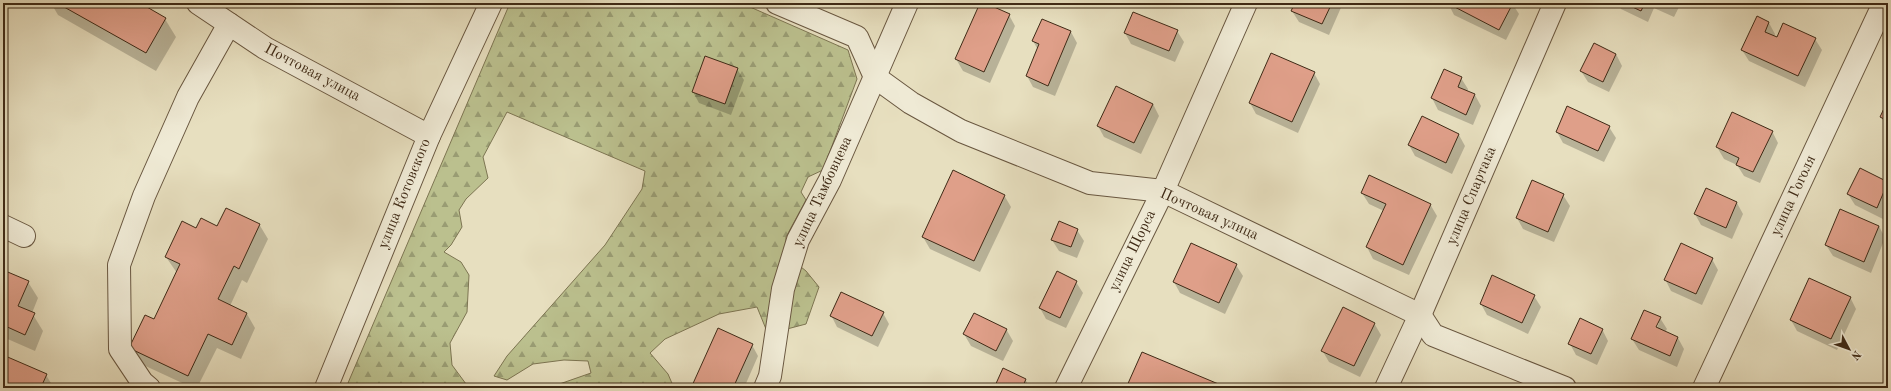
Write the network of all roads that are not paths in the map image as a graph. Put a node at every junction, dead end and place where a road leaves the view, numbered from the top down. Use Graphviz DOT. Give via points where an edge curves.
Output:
graph roads {
  1 [pos="198,3"];
  2 [pos="491,3"];
  3 [pos="777,3"];
  4 [pos="907,3"];
  5 [pos="1246,3"];
  6 [pos="1555,3"];
  7 [pos="1882,6"];
  8 [pos="228,24"];
  9 [pos="875,77"];
  10 [pos="429,136"];
  11 [pos="1163,191"];
  12 [pos="3,226"];
  13 [pos="24,236"];
  14 [pos="1420,314"];
  15 [pos="1070,386"];
  16 [pos="149,388"];
  17 [pos="326,388"];
  18 [pos="765,388"];
  19 [pos="1386,388"];
  20 [pos="1565,388"];
  21 [pos="1704,388"];
  1 -- 8 [label="street, Почтовая улица"];
  2 -- 10 [label="street, улица Котовского"];
  3 -- 9 [label="street, Почтовая улица" via="857,37"];
  4 -- 9 [label="street, улица Тамбовцева"];
  5 -- 11 [label="street, улица Щорса"];
  6 -- 14 [label="street, улица Спартака"];
  7 -- 21 [label="street, улица Гоголя"];
  8 -- 10 [label="street, Почтовая улица" via="265,48"];
  8 -- 16 [label="street" via="188,97 144,196 119,265 120,349 142,382"];
  9 -- 11 [label="street, Почтовая улица" via="911,103 961,131 1090,183"];
  9 -- 18 [label="street, улица Тамбовцева" via="830,180 798,240 783,290 770,376"];
  10 -- 17 [label="street, улица Котовского"];
  11 -- 14 [label="street, Почтовая улица"];
  11 -- 15 [label="street, улица Щорса"];
  12 -- 13 [label="street"];
  14 -- 19 [label="street, улица Спартака"];
  14 -- 20 [label="street" via="1433,334"];
}
